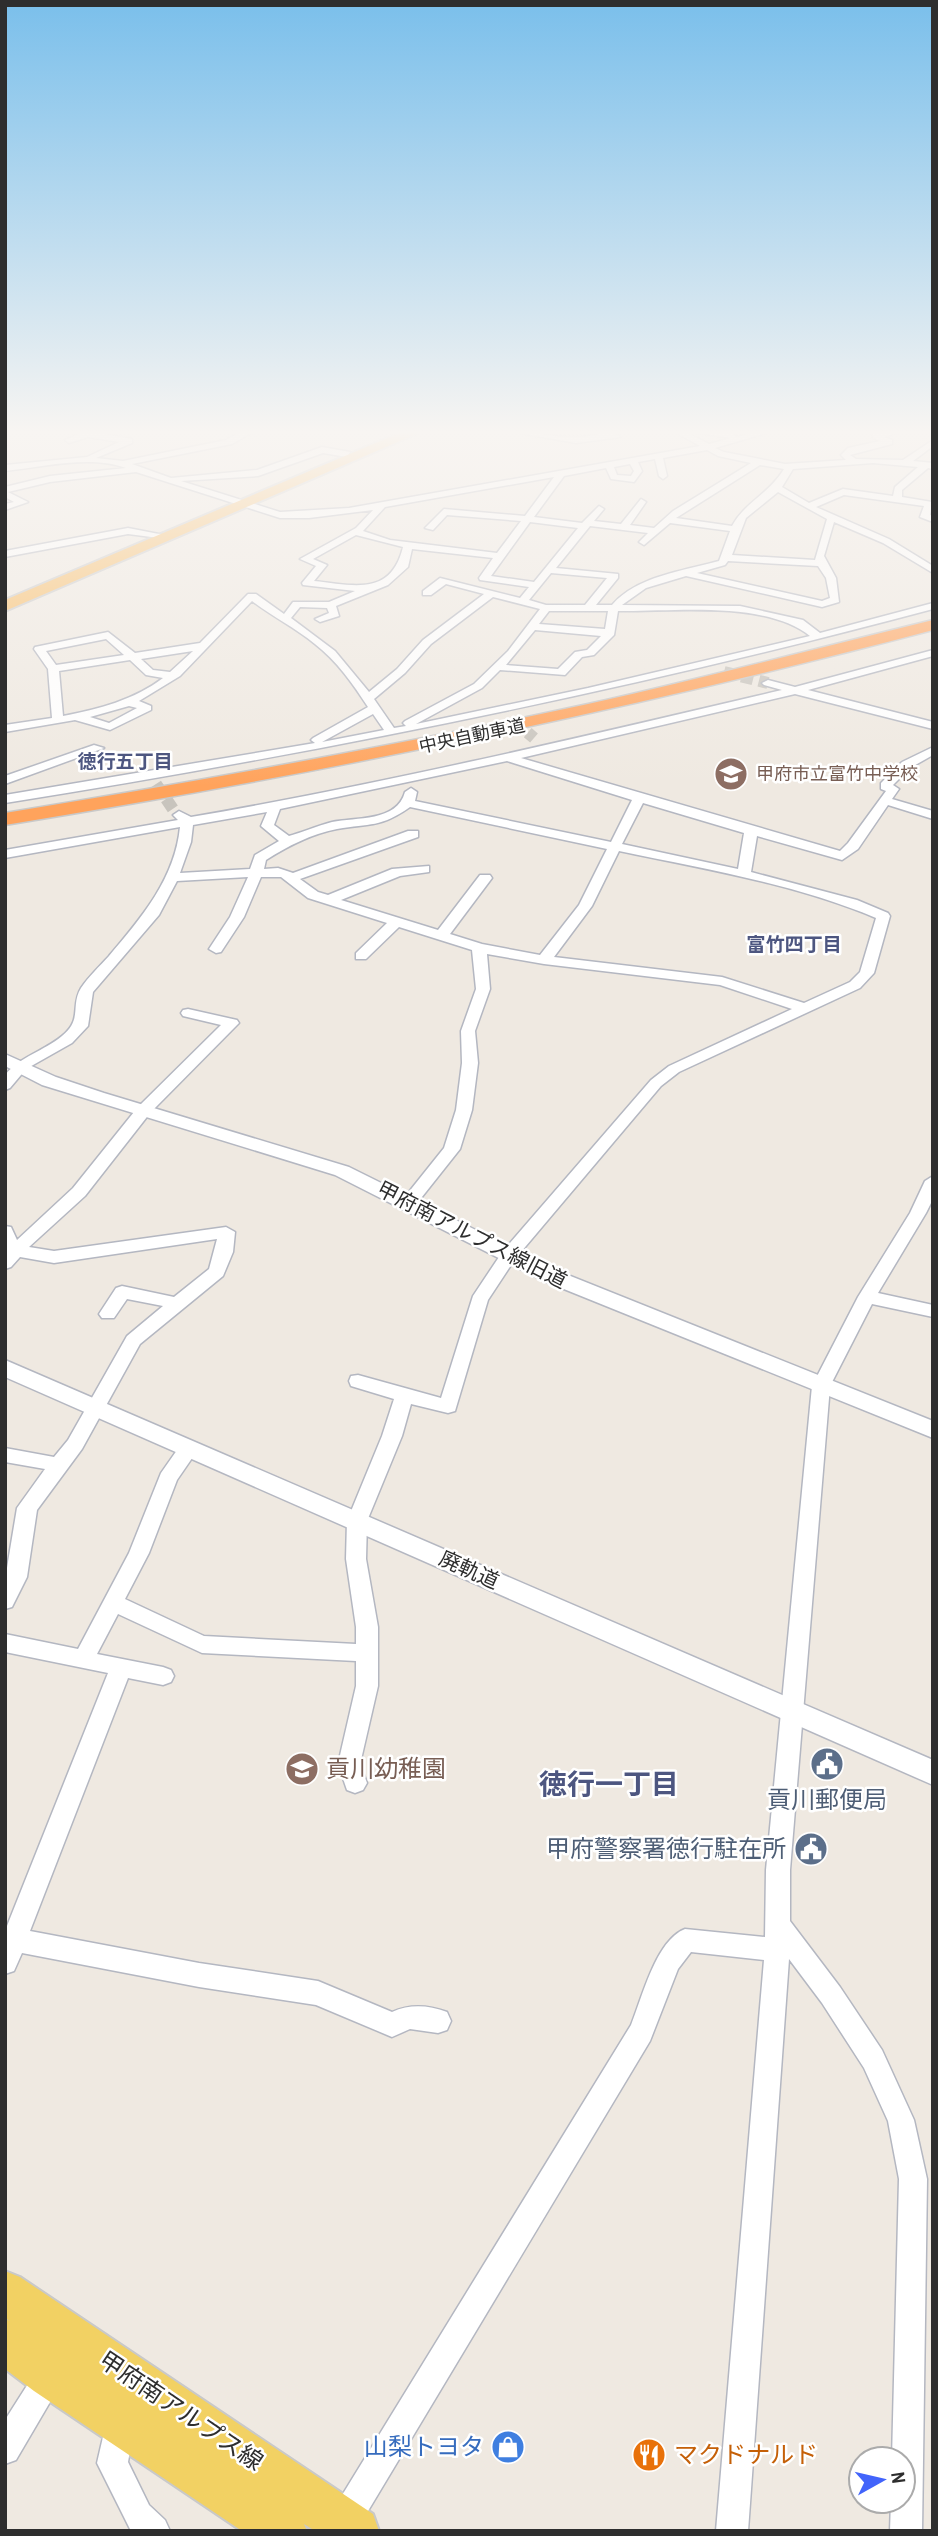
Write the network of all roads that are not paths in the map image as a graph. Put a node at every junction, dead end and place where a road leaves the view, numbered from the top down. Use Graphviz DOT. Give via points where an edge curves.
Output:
graph roads {
  1 [pos="29,549"];
  2 [pos="130,549"];
  3 [pos="131,549"];
  4 [pos="321,549"];
  5 [pos="407,549"];
  6 [pos="444,549"];
  7 [pos="505,549"];
  8 [pos="566,549"];
  9 [pos="729,549"];
  10 [pos="822,549"];
  11 [pos="900,549"];
  12 [pos="125,552"];
  13 [pos="5,554"];
  14 [pos="500,556"];
  15 [pos="726,558"];
  16 [pos="821,563"];
  17 [pos="549,570"];
  18 [pos="933,570"];
  19 [pos="686,574"];
  20 [pos="537,585"];
  21 [pos="369,590"];
  22 [pos="34,591"];
  23 [pos="427,593"];
  24 [pos="490,594"];
  25 [pos="5,597"];
  26 [pos="523,601"];
  27 [pos="330,605"];
  28 [pos="5,606"];
  29 [pos="933,606"];
  30 [pos="546,608"];
  31 [pos="588,608"];
  32 [pos="613,610"];
  33 [pos="5,612"];
  34 [pos="280,618"];
  35 [pos="889,618"];
  36 [pos="320,619"];
  37 [pos="909,624"];
  38 [pos="933,625"];
  39 [pos="531,627"];
  40 [pos="610,633"];
  41 [pos="933,634"];
  42 [pos="818,637"];
  43 [pos="203,646"];
  44 [pos="933,653"];
  45 [pos="134,657"];
  46 [pos="702,665"];
  47 [pos="498,667"];
  48 [pos="53,669"];
  49 [pos="724,672"];
  50 [pos="561,673"];
  51 [pos="172,676"];
  52 [pos="768,683"];
  53 [pos="796,690"];
  54 [pos="127,701"];
  55 [pos="548,701"];
  56 [pos="372,703"];
  57 [pos="503,711"];
  58 [pos="76,716"];
  59 [pos="58,721"];
  60 [pos="514,721"];
  61 [pos="933,726"];
  62 [pos="5,729"];
  63 [pos="393,731"];
  64 [pos="534,738"];
  65 [pos="98,748"];
  66 [pos="302,748"];
  67 [pos="547,749"];
  68 [pos="933,750"];
  69 [pos="507,758"];
  70 [pos="5,780"];
  71 [pos="404,780"];
  72 [pos="321,798"];
  73 [pos="639,798"];
  74 [pos="5,799"];
  75 [pos="883,800"];
  76 [pos="408,803"];
  77 [pos="276,805"];
  78 [pos="933,815"];
  79 [pos="181,816"];
  80 [pos="5,820"];
  81 [pos="362,822"];
  82 [pos="5,828"];
  83 [pos="751,831"];
  84 [pos="413,834"];
  85 [pos="286,841"];
  86 [pos="615,845"];
  87 [pos="5,853"];
  88 [pos="424,869"];
  89 [pos="257,872"];
  90 [pos="744,874"];
  91 [pos="172,877"];
  92 [pos="290,877"];
  93 [pos="485,878"];
  94 [pos="329,900"];
  95 [pos="396,922"];
  96 [pos="442,936"];
  97 [pos="479,948"];
  98 [pos="216,949"];
  99 [pos="361,956"];
  100 [pos="544,960"];
  101 [pos="805,1008"];
  102 [pos="188,1013"];
  103 [pos="13,1063"];
  104 [pos="5,1085"];
  105 [pos="144,1110"];
  106 [pos="933,1181"];
  107 [pos="408,1203"];
  108 [pos="5,1231"];
  109 [pos="509,1255"];
  110 [pos="12,1256"];
  111 [pos="867,1297"];
  112 [pos="179,1304"];
  113 [pos="933,1311"];
  114 [pos="108,1314"];
  115 [pos="5,1368"];
  116 [pos="358,1381"];
  117 [pos="821,1386"];
  118 [pos="404,1396"];
  119 [pos="93,1408"];
  120 [pos="933,1430"];
  121 [pos="189,1448"];
  122 [pos="5,1455"];
  123 [pos="59,1465"];
  124 [pos="357,1521"];
  125 [pos="5,1601"];
  126 [pos="114,1603"];
  127 [pos="5,1643"];
  128 [pos="367,1653"];
  129 [pos="83,1660"];
  130 [pos="122,1666"];
  131 [pos="163,1676"];
  132 [pos="792,1711"];
  133 [pos="933,1773"];
  134 [pos="355,1783"];
  135 [pos="777,1937"];
  136 [pos="10,1951"];
  137 [pos="439,2021"];
  138 [pos="5,2291"];
  139 [pos="5,2342"];
  140 [pos="50,2375"];
  141 [pos="120,2421"];
  142 [pos="5,2449"];
  143 [pos="350,2526"];
  144 [pos="154,2531"];
  145 [pos="285,2531"];
  146 [pos="732,2531"];
  147 [pos="906,2531"];
  1 -- 13 [label="street"];
  2 -- 12 [label="highway"];
  3 -- 12 [label="highway"];
  4 -- 21 [label="street" via="305,559 322,565 307,583"];
  5 -- 21 [label="street" via="403,567"];
  6 -- 14 [label="street"];
  7 -- 14 [label="street"];
  8 -- 17 [label="street"];
  9 -- 15 [label="street"];
  10 -- 16 [label="street" via="818,556"];
  11 -- 18 [label="street"];
  12 -- 22 [label="highway"];
  12 -- 25 [label="highway" via="104,554"];
  12 -- 33 [label="highway" via="94,573"];
  14 -- 20 [label="street" via="484,579"];
  15 -- 16 [label="street"];
  15 -- 19 [label="street"];
  16 -- 19 [label="street" via="836,594 835,600 822,604"];
  17 -- 20 [label="street"];
  17 -- 31 [label="street" via="614,576"];
  19 -- 32 [label="street" via="642,586"];
  20 -- 26 [label="street"];
  21 -- 27 [label="street"];
  22 -- 25 [label="highway"];
  22 -- 28 [label="highway"];
  23 -- 24 [label="street" via="444,580"];
  24 -- 26 [label="street"];
  24 -- 56 [label="street" via="427,642"];
  26 -- 30 [label="street"];
  27 -- 34 [label="street" via="297,604 290,615"];
  27 -- 36 [label="street" via="335,614"];
  29 -- 35 [label="street"];
  30 -- 31 [label="street"];
  30 -- 39 [label="street"];
  31 -- 32 [label="street"];
  32 -- 40 [label="street"];
  32 -- 42 [label="street" via="740,609 799,622"];
  34 -- 43 [label="street" via="252,596"];
  34 -- 56 [label="street" via="314,639"];
  35 -- 37 [label="street"];
  35 -- 42 [label="street"];
  38 -- 80 [label="highway, 中央自動車道" via="536,722 274,775"];
  39 -- 40 [label="street"];
  39 -- 47 [label="street"];
  40 -- 50 [label="street"];
  41 -- 82 [label="highway, 中央自動車道" via="685,697 424,755"];
  42 -- 46 [label="street"];
  43 -- 45 [label="street"];
  43 -- 51 [label="street"];
  44 -- 53 [label="street"];
  45 -- 48 [label="street"];
  45 -- 48 [label="street" via="108,635 39,649"];
  45 -- 51 [label="street" via="150,673"];
  46 -- 49 [label="street"];
  46 -- 55 [label="street"];
  47 -- 50 [label="street"];
  47 -- 63 [label="street" via="478,686"];
  48 -- 59 [label="street"];
  50 -- 55 [label="street" via="570,681"];
  51 -- 54 [label="street" via="149,694"];
  52 -- 53 [label="street"];
  53 -- 61 [label="street"];
  53 -- 67 [label="street"];
  54 -- 58 [label="street"];
  54 -- 58 [label="street" via="147,708 110,727"];
  55 -- 57 [label="street"];
  56 -- 63 [label="street"];
  56 -- 66 [label="street"];
  57 -- 60 [label="street"];
  57 -- 63 [label="street"];
  58 -- 59 [label="street"];
  59 -- 62 [label="street"];
  63 -- 66 [label="street"];
  64 -- 67 [label="street"];
  65 -- 70 [label="street"];
  66 -- 74 [label="street" via="154,780"];
  67 -- 69 [label="street"];
  68 -- 75 [label="street" via="906,765 885,786 893,789"];
  69 -- 71 [label="street"];
  69 -- 73 [label="street"];
  71 -- 72 [label="street"];
  71 -- 76 [label="street" via="411,793"];
  72 -- 77 [label="street"];
  72 -- 81 [label="street"];
  73 -- 83 [label="street"];
  73 -- 86 [label="street"];
  75 -- 78 [label="street"];
  75 -- 83 [label="street" via="842,856"];
  76 -- 81 [label="street" via="385,819"];
  76 -- 86 [label="street"];
  77 -- 79 [label="street"];
  77 -- 85 [label="street" via="267,826"];
  79 -- 87 [label="street"];
  79 -- 91 [label="street" via="186,842"];
  81 -- 85 [label="street"];
  83 -- 90 [label="street"];
  84 -- 92 [label="street"];
  85 -- 89 [label="street" via="260,858"];
  86 -- 90 [label="street"];
  86 -- 100 [label="street" via="585,906"];
  88 -- 94 [label="street" via="397,872"];
  89 -- 91 [label="street"];
  89 -- 92 [label="street"];
  89 -- 98 [label="street" via="238,918"];
  90 -- 101 [label="street" via="883,915 867,973 855,985"];
  91 -- 103 [label="street" via="154,912 86,991 83,1023 67,1040"];
  92 -- 94 [label="street" via="313,895"];
  93 -- 96 [label="street"];
  94 -- 95 [label="street"];
  95 -- 96 [label="street"];
  95 -- 99 [label="street"];
  96 -- 97 [label="street"];
  97 -- 100 [label="street"];
  97 -- 107 [label="street" via="483,989 468,1031 470,1063 464,1110 452,1149"];
  100 -- 101 [label="street" via="722,981"];
  101 -- 109 [label="street" via="674,1069 656,1083"];
  102 -- 105 [label="street" via="232,1023"];
  103 -- 104 [label="street"];
  103 -- 105 [label="street, 甲府南アルプス線旧道" via="49,1081"];
  105 -- 107 [label="street, 甲府南アルプス線旧道" via="342,1171"];
  105 -- 110 [label="street" via="79,1192"];
  106 -- 111 [label="street"];
  107 -- 109 [label="street, 甲府南アルプス線旧道"];
  108 -- 110 [label="street"];
  109 -- 117 [label="street, 甲府南アルプス線旧道"];
  109 -- 118 [label="street" via="479,1300 448,1406"];
  110 -- 112 [label="street" via="54,1258 226,1232 217,1272"];
  111 -- 113 [label="street"];
  111 -- 117 [label="street"];
  112 -- 114 [label="street" via="122,1292"];
  112 -- 119 [label="street" via="133,1340"];
  115 -- 119 [label="street, 廃軌道"];
  116 -- 118 [label="street"];
  117 -- 120 [label="street, 甲府南アルプス線旧道"];
  117 -- 132 [label="street"];
  118 -- 124 [label="street"];
  119 -- 121 [label="street, 廃軌道"];
  119 -- 123 [label="street"];
  121 -- 124 [label="street, 廃軌道"];
  121 -- 126 [label="street" via="168,1478"];
  122 -- 123 [label="street"];
  123 -- 125 [label="street" via="27,1508 17,1577"];
  124 -- 128 [label="street" via="356,1559"];
  124 -- 132 [label="street, 廃軌道"];
  126 -- 128 [label="street" via="202,1644"];
  126 -- 129 [label="street"];
  127 -- 129 [label="street"];
  128 -- 134 [label="street" via="367,1686 349,1764"];
  129 -- 130 [label="street"];
  130 -- 131 [label="street"];
  130 -- 136 [label="street"];
  132 -- 133 [label="street, 廃軌道"];
  132 -- 135 [label="street"];
  135 -- 143 [label="street" via="685,1940 668,1962 641,2032"];
  135 -- 146 [label="street"];
  135 -- 147 [label="street" via="831,1995 873,2059 901,2120 913,2179"];
  136 -- 137 [label="street" via="318,1993 391,2025 409,2017"];
  138 -- 143 [label="main road, 甲府南アルプス線"];
  139 -- 140 [label="main road, 甲府南アルプス線"];
  140 -- 141 [label="main road, 甲府南アルプス線"];
  140 -- 142 [label="street"];
  141 -- 144 [label="street" via="113,2463 138,2516"];
  141 -- 145 [label="main road, 甲府南アルプス線"];
}
